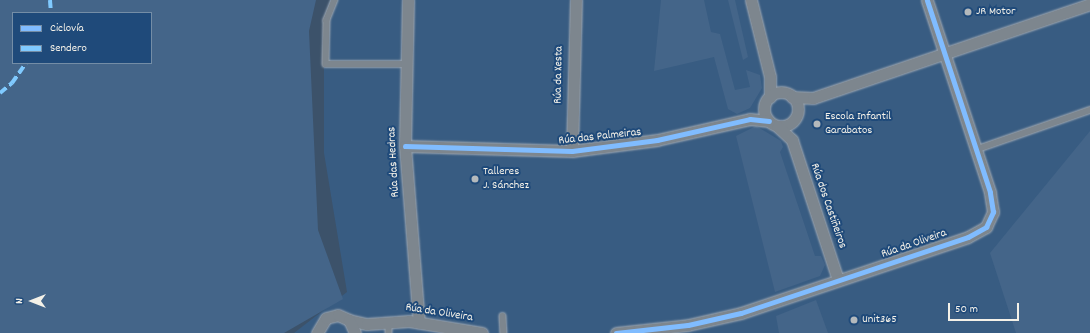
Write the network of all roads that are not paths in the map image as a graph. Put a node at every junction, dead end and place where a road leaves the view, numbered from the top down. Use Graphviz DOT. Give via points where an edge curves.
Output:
graph roads {
  1 [pos="335,0"];
  2 [pos="408,0"];
  3 [pos="576,0"];
  4 [pos="751,0"];
  5 [pos="927,0"];
  6 [pos="1090,4"];
  7 [pos="942,54"];
  8 [pos="405,64"];
  9 [pos="770,77"];
  10 [pos="789,95"];
  11 [pos="813,98"];
  12 [pos="768,101"];
  13 [pos="1090,110"];
  14 [pos="796,115"];
  15 [pos="750,119"];
  16 [pos="773,123"];
  17 [pos="792,140"];
  18 [pos="405,146"];
  19 [pos="975,150"];
  20 [pos="572,151"];
  21 [pos="838,280"];
  22 [pos="503,316"];
  23 [pos="349,320"];
  24 [pos="388,320"];
  25 [pos="419,322"];
  26 [pos="367,324"];
  27 [pos="317,333"];
  28 [pos="356,333"];
  29 [pos="389,333"];
  30 [pos="482,333"];
  31 [pos="504,333"];
  32 [pos="616,333"];
  1 -- 8 [label="lane" via="327,20 326,64"];
  2 -- 8 [label="street, Rúa das Hedras"];
  3 -- 20 [label="street, Rúa da Xesta"];
  4 -- 9 [label="street"];
  5 -- 7 [label="street, Rúa da Oliveira"];
  6 -- 7 [label="street"];
  7 -- 11 [label="street"];
  7 -- 19 [label="street, Rúa da Oliveira"];
  8 -- 18 [label="street, Rúa das Hedras"];
  9 -- 10 [label="street"];
  9 -- 12 [label="street"];
  10 -- 11 [label="street"];
  10 -- 12 [label="street"];
  10 -- 14 [label="street"];
  11 -- 14 [label="street"];
  12 -- 15 [label="street"];
  12 -- 16 [label="street"];
  13 -- 19 [label="lane"];
  14 -- 16 [label="street"];
  14 -- 17 [label="street, Rúa dos Castiñeiros"];
  15 -- 16 [label="street, Rúa das Palmeiras"];
  15 -- 20 [label="street, Rúa das Palmeiras" via="664,139"];
  16 -- 17 [label="street, Rúa dos Castiñeiros"];
  17 -- 21 [label="street, Rúa dos Castiñeiros"];
  18 -- 20 [label="street, Rúa das Palmeiras" via="493,152"];
  18 -- 25 [label="street, Rúa das Hedras"];
  19 -- 21 [label="street, Rúa da Oliveira" via="992,202 986,227 968,237"];
  21 -- 32 [label="street, Rúa da Oliveira" via="714,320"];
  22 -- 31 [label="lane"];
  23 -- 26 [label="street, Rúa da Oliveira"];
  23 -- 27 [label="street, Rúa da Oliveira" via="332,315 321,322"];
  23 -- 28 [label="street"];
  24 -- 25 [label="street, Rúa da Oliveira"];
  24 -- 26 [label="street, Rúa da Oliveira"];
  24 -- 29 [label="lane"];
  25 -- 30 [label="street, Rúa da Oliveira"];
  26 -- 28 [label="street"];
}
